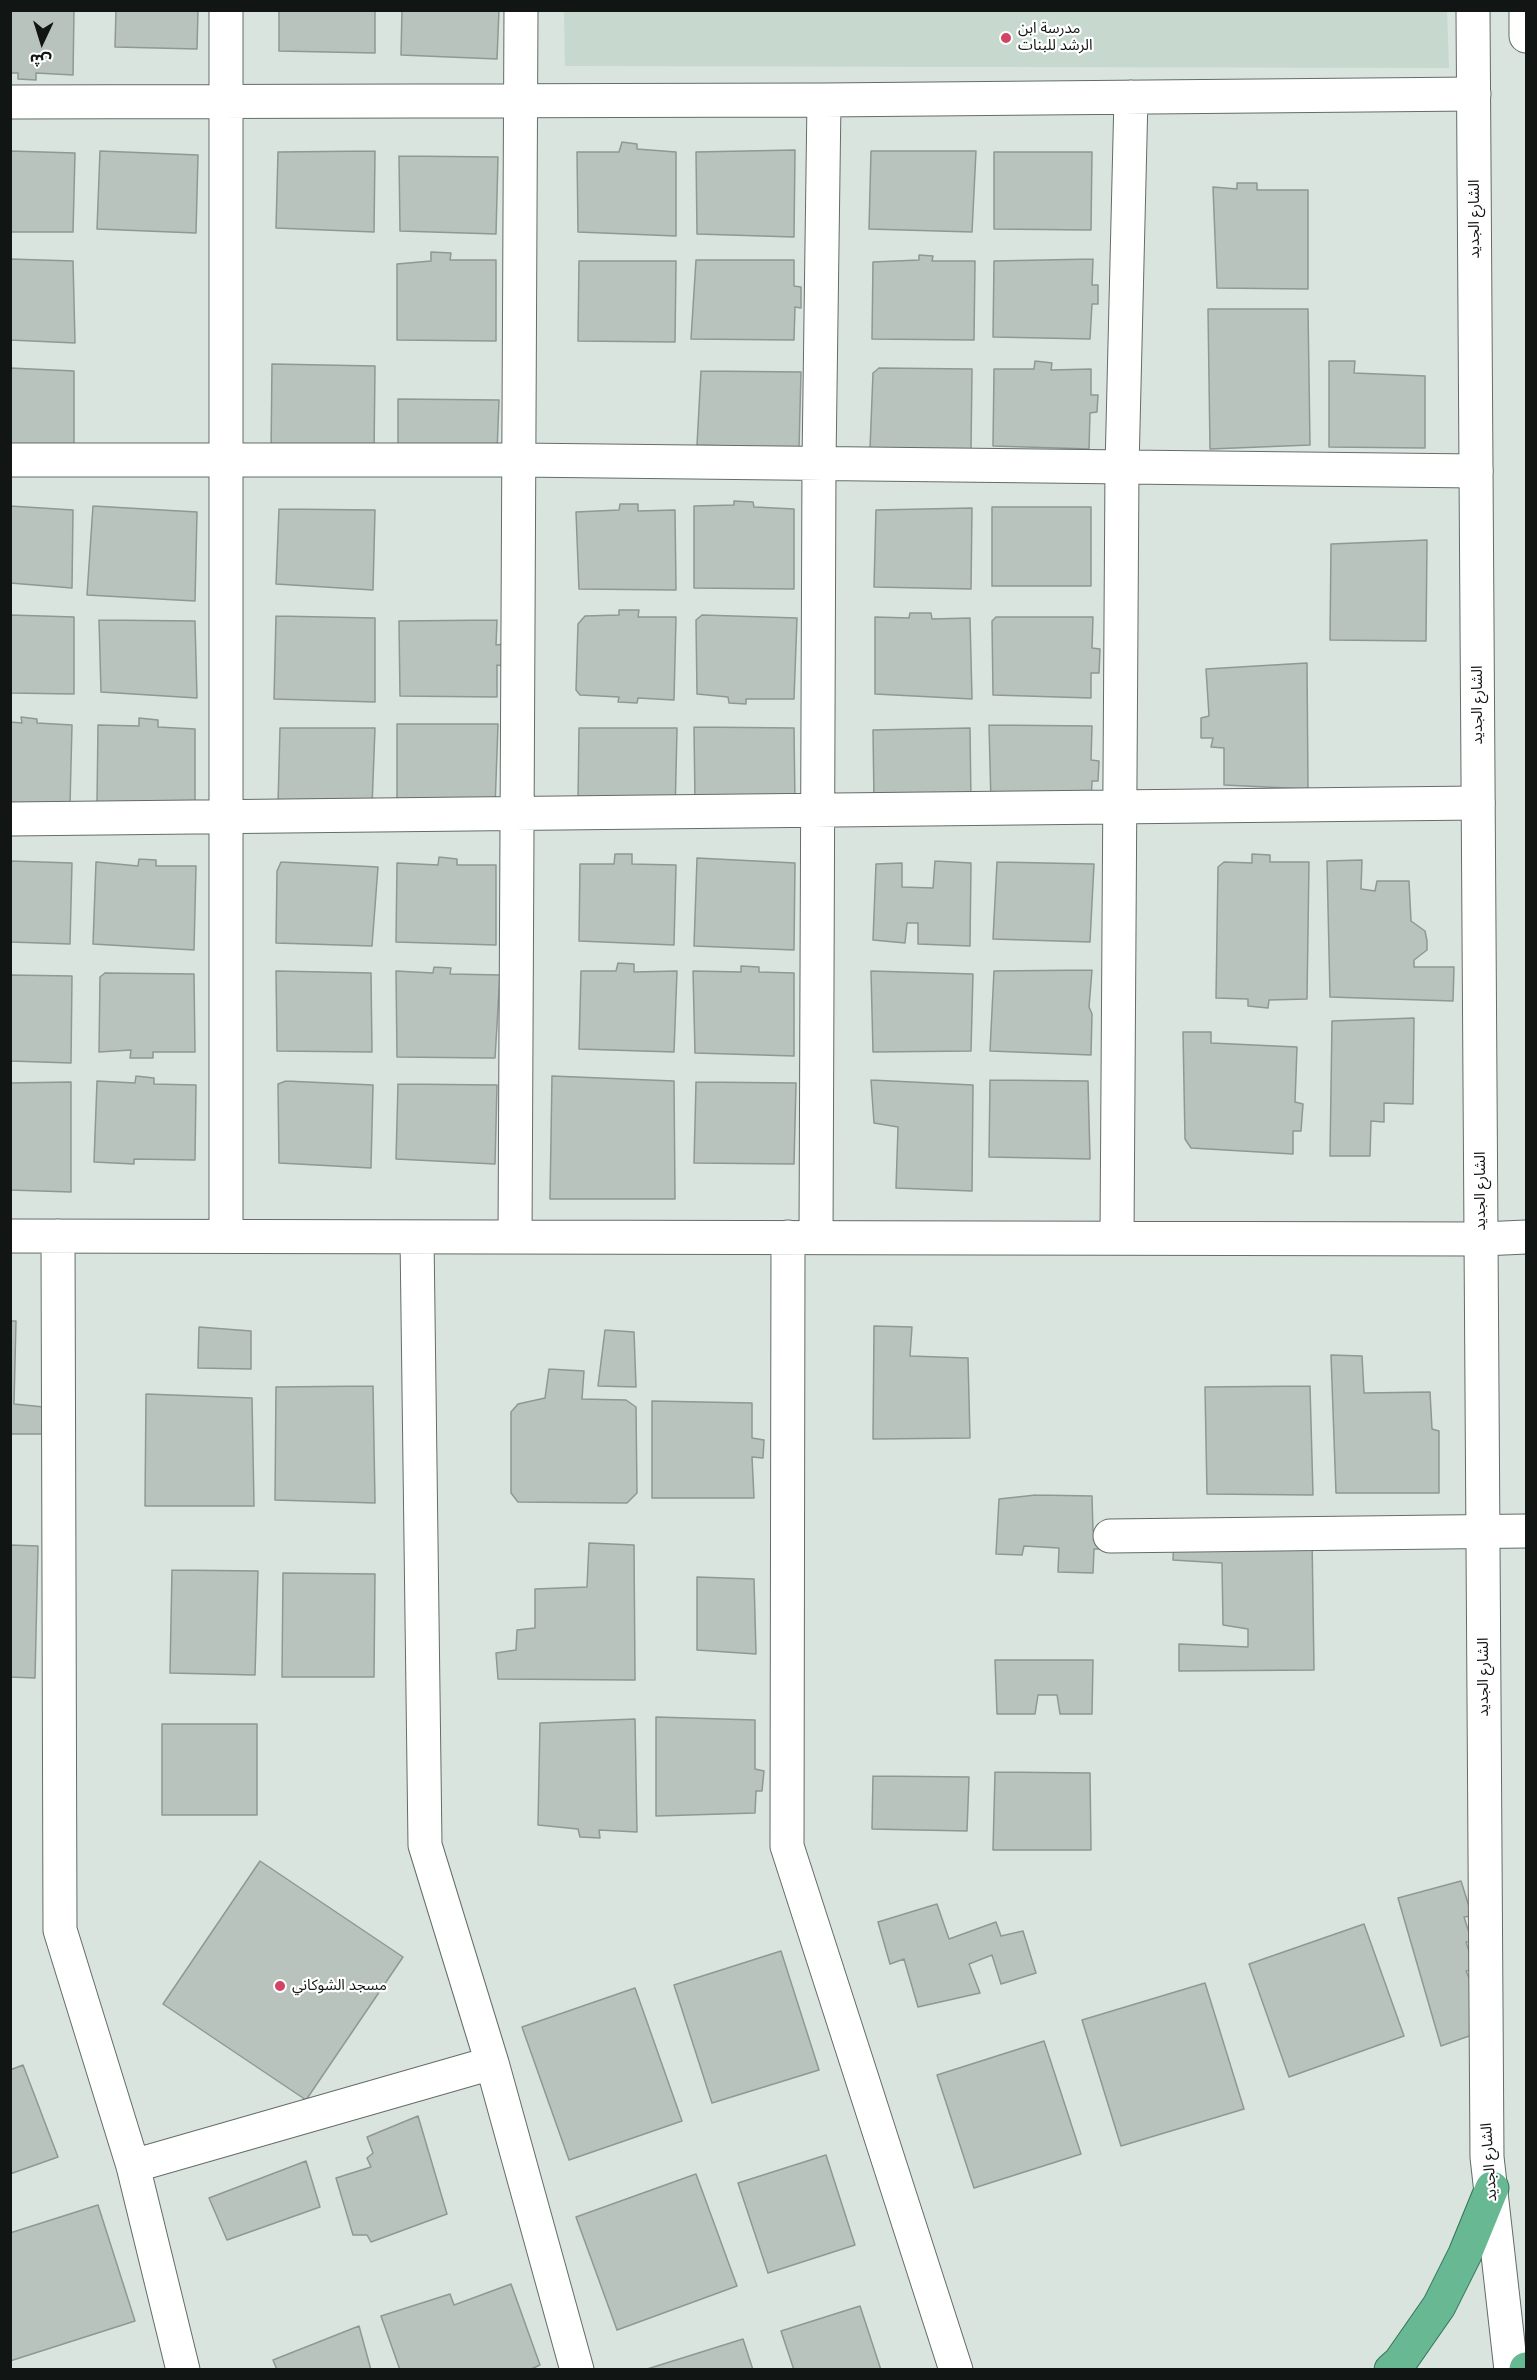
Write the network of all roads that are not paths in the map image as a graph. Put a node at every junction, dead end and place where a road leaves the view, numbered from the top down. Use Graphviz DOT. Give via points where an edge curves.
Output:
graph roads {
  1 [pos="226,10"];
  2 [pos="522,10"];
  3 [pos="1473,10"];
  4 [pos="1526,10"];
  5 [pos="1527,36"];
  6 [pos="1474,94"];
  7 [pos="1131,97"];
  8 [pos="521,99"];
  9 [pos="226,100"];
  10 [pos="824,100"];
  11 [pos="10,102"];
  12 [pos="10,460"];
  13 [pos="225,460"];
  14 [pos="518,460"];
  15 [pos="819,462"];
  16 [pos="1122,468"];
  17 [pos="1476,471"];
  18 [pos="1478,804"];
  19 [pos="1120,807"];
  20 [pos="819,811"];
  21 [pos="517,814"];
  22 [pos="226,817"];
  23 [pos="10,819"];
  24 [pos="10,1236"];
  25 [pos="58,1236"];
  26 [pos="226,1236"];
  27 [pos="515,1236"];
  28 [pos="417,1237"];
  29 [pos="802,1237"];
  30 [pos="1118,1237"];
  31 [pos="1527,1237"];
  32 [pos="1482,1239"];
  33 [pos="1483,1530"];
  34 [pos="1527,1531"];
  35 [pos="1110,1536"];
  36 [pos="492,2063"];
  37 [pos="134,2166"];
  38 [pos="1492,2188"];
  39 [pos="183,2370"];
  40 [pos="577,2370"];
  41 [pos="956,2370"];
  42 [pos="1391,2370"];
  43 [pos="1511,2370"];
  1 -- 9 [label="street"];
  2 -- 8 [label="street"];
  3 -- 6 [label="street, الشارع الجديد"];
  4 -- 5 [label="street"];
  6 -- 7 [label="street"];
  6 -- 17 [label="street, الشارع الجديد"];
  7 -- 10 [label="street"];
  7 -- 16 [label="street"];
  8 -- 9 [label="street"];
  8 -- 10 [label="street"];
  8 -- 14 [label="street"];
  9 -- 11 [label="street"];
  9 -- 13 [label="street"];
  10 -- 15 [label="street"];
  12 -- 13 [label="street"];
  13 -- 14 [label="street"];
  13 -- 22 [label="street"];
  14 -- 15 [label="street"];
  14 -- 21 [label="street"];
  15 -- 16 [label="street"];
  15 -- 20 [label="street"];
  16 -- 17 [label="street"];
  16 -- 19 [label="street"];
  17 -- 18 [label="street, الشارع الجديد"];
  18 -- 19 [label="street"];
  18 -- 32 [label="street, الشارع الجديد"];
  19 -- 20 [label="street"];
  19 -- 30 [label="street"];
  20 -- 21 [label="street"];
  20 -- 29 [label="street"];
  21 -- 22 [label="street"];
  21 -- 27 [label="street"];
  22 -- 23 [label="street"];
  22 -- 26 [label="street"];
  24 -- 25 [label="street"];
  25 -- 26 [label="street"];
  25 -- 37 [label="street" via="60,1930"];
  26 -- 28 [label="street"];
  27 -- 28 [label="street"];
  27 -- 29 [label="street"];
  28 -- 36 [label="street" via="425,1845"];
  29 -- 30 [label="street"];
  29 -- 41 [label="street" via="787,1846"];
  30 -- 32 [label="street"];
  31 -- 32 [label="street"];
  32 -- 33 [label="street, الشارع الجديد"];
  33 -- 34 [label="street"];
  33 -- 35 [label="street"];
  33 -- 38 [label="street, الشارع الجديد" via="1487,2157"];
  36 -- 37 [label="street"];
  36 -- 40 [label="street"];
  37 -- 39 [label="street"];
  38 -- 42 [label="highway" via="1439,2306"];
  38 -- 43 [label="street, الشارع الجديد"];
}
